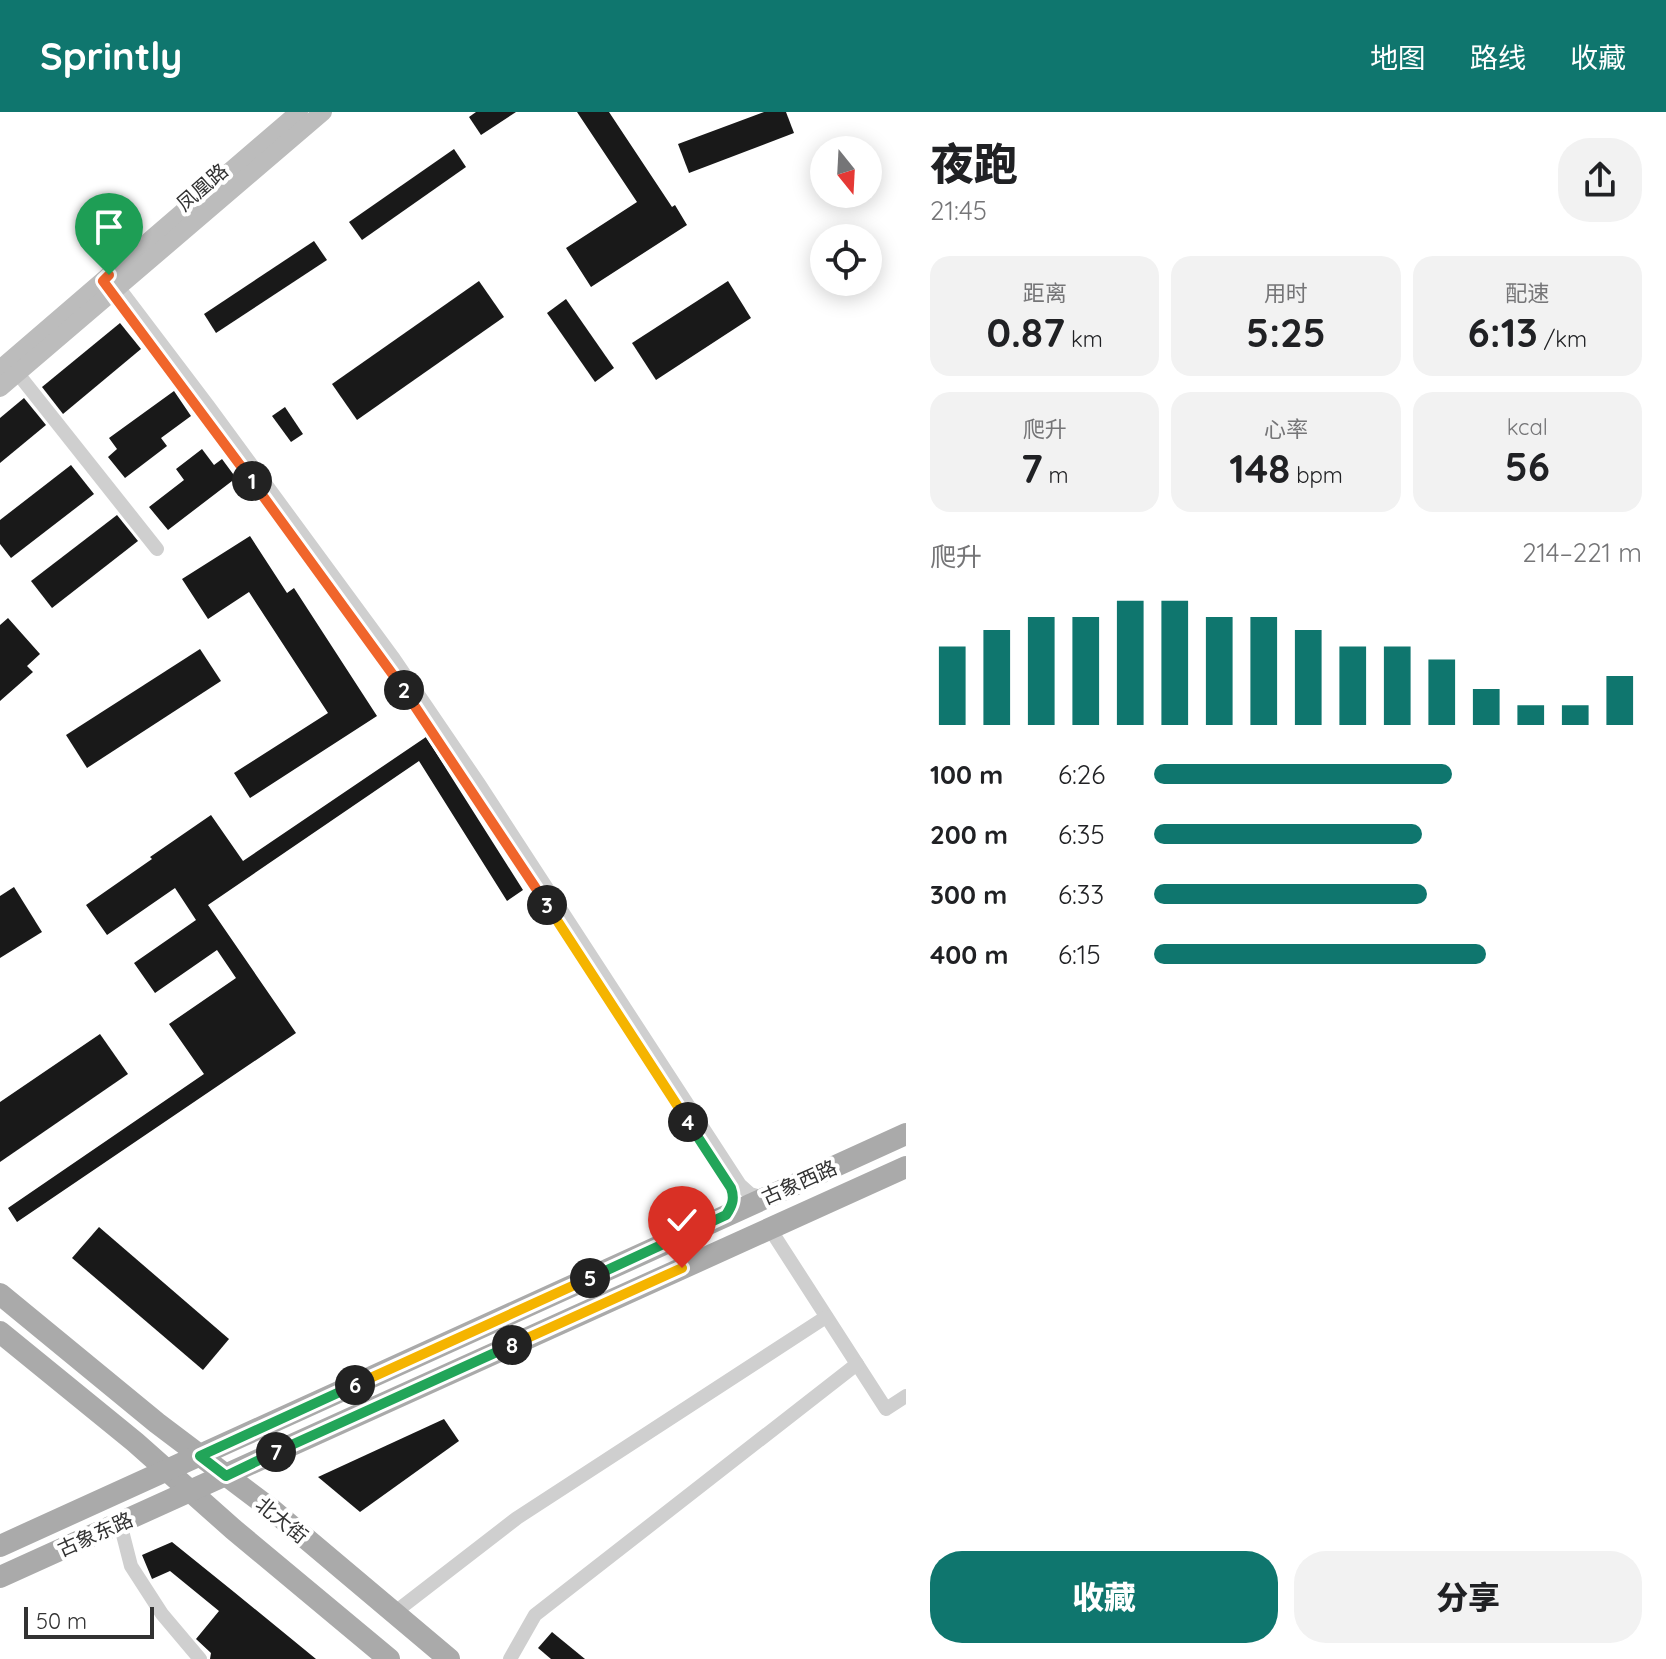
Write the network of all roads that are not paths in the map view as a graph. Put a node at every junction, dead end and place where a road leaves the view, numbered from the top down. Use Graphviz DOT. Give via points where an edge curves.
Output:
graph roads {
  1 [pos="299,112"];
  2 [pos="323,112"];
  3 [pos="110,284"];
  4 [pos="8,368"];
  5 [pos="0,388"];
  6 [pos="157,549"];
  7 [pos="906,1134"];
  8 [pos="906,1167"];
  9 [pos="764,1198"];
  10 [pos="726,1215"];
  11 [pos="770,1229"];
  12 [pos="0,1294"];
  13 [pos="826,1317"];
  14 [pos="0,1332"];
  15 [pos="857,1364"];
  16 [pos="906,1396"];
  17 [pos="200,1456"];
  18 [pos="168,1470"];
  19 [pos="226,1476"];
  20 [pos="191,1492"];
  21 [pos="120,1523"];
  22 [pos="0,1546"];
  23 [pos="0,1577"];
  24 [pos="394,1613"];
  25 [pos="200,1659"];
  26 [pos="389,1659"];
  27 [pos="449,1659"];
  28 [pos="510,1659"];
  1 -- 3 [label="street, 凤凰路"];
  2 -- 3 [label="street, 凤凰路"];
  3 -- 4 [label="street, 凤凰路"];
  3 -- 9 [label="street" via="209,407 402,672 740,1185"];
  3 -- 10 [label="street" via="472,790 731,1188 733,1202"];
  4 -- 5 [label="street, 凤凰路"];
  4 -- 6 [label="street"];
  7 -- 9 [label="main road, 古象西路"];
  8 -- 11 [label="main road, 古象西路"];
  9 -- 10 [label="main road, 古象西路"];
  10 -- 17 [label="main road, 古象西路"];
  11 -- 13 [label="street"];
  11 -- 19 [label="main road, 古象西路"];
  12 -- 17 [label="main road, 北大街"];
  13 -- 15 [label="street"];
  13 -- 24 [label="street" via="517,1518"];
  14 -- 18 [label="main road, 北大街"];
  15 -- 16 [label="street" via="886,1409"];
  15 -- 28 [label="street" via="535,1615"];
  17 -- 18 [label="main road, 古象西路"];
  17 -- 19 [label="main road, 北大街"];
  18 -- 20 [label="main road, 北大街"];
  18 -- 22 [label="main road, 古象东路"];
  19 -- 20 [label="main road, 古象西路"];
  19 -- 24 [label="main road, 北大街"];
  20 -- 21 [label="main road, 古象东路"];
  20 -- 26 [label="main road, 北大街"];
  21 -- 23 [label="main road, 古象东路"];
  21 -- 25 [label="street" via="131,1566"];
  24 -- 27 [label="main road, 北大街"];
}
